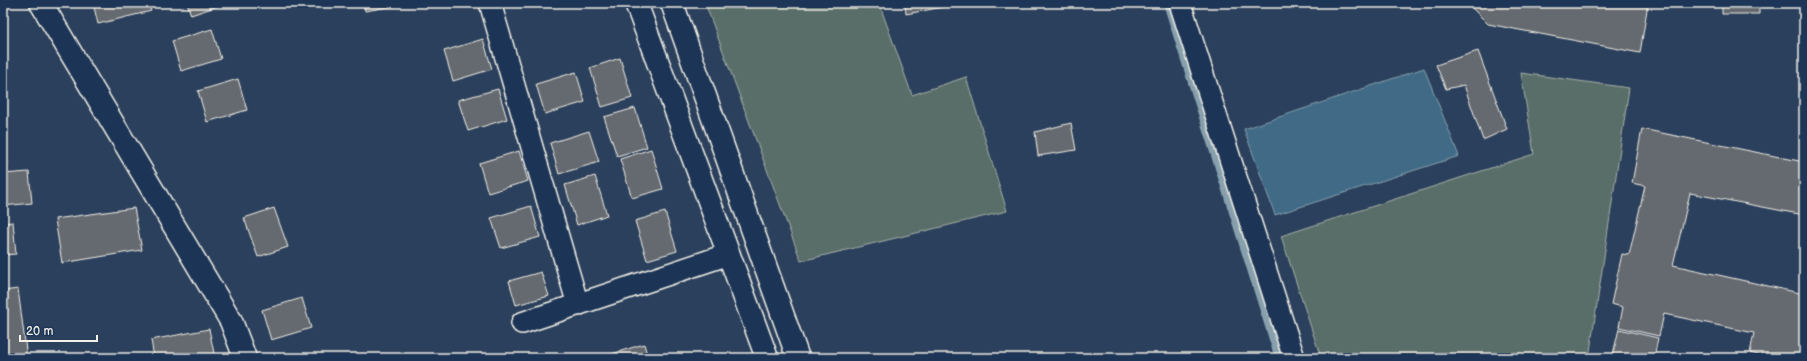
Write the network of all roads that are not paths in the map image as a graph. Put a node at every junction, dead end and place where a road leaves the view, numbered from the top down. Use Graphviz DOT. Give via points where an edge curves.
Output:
graph roads {
  1 [pos="41,3"];
  2 [pos="490,3"];
  3 [pos="636,3"];
  4 [pos="672,3"];
  5 [pos="1180,3"];
  6 [pos="729,254"];
  7 [pos="578,305"];
  8 [pos="522,323"];
  9 [pos="245,358"];
  10 [pos="767,358"];
  11 [pos="798,358"];
  12 [pos="1294,358"];
  1 -- 9 [label="street" via="231,321"];
  2 -- 7 [label="street"];
  3 -- 6 [label="street"];
  4 -- 11 [label="street"];
  5 -- 12 [label="street"];
  6 -- 7 [label="street"];
  6 -- 10 [label="street"];
  7 -- 8 [label="street"];
}
